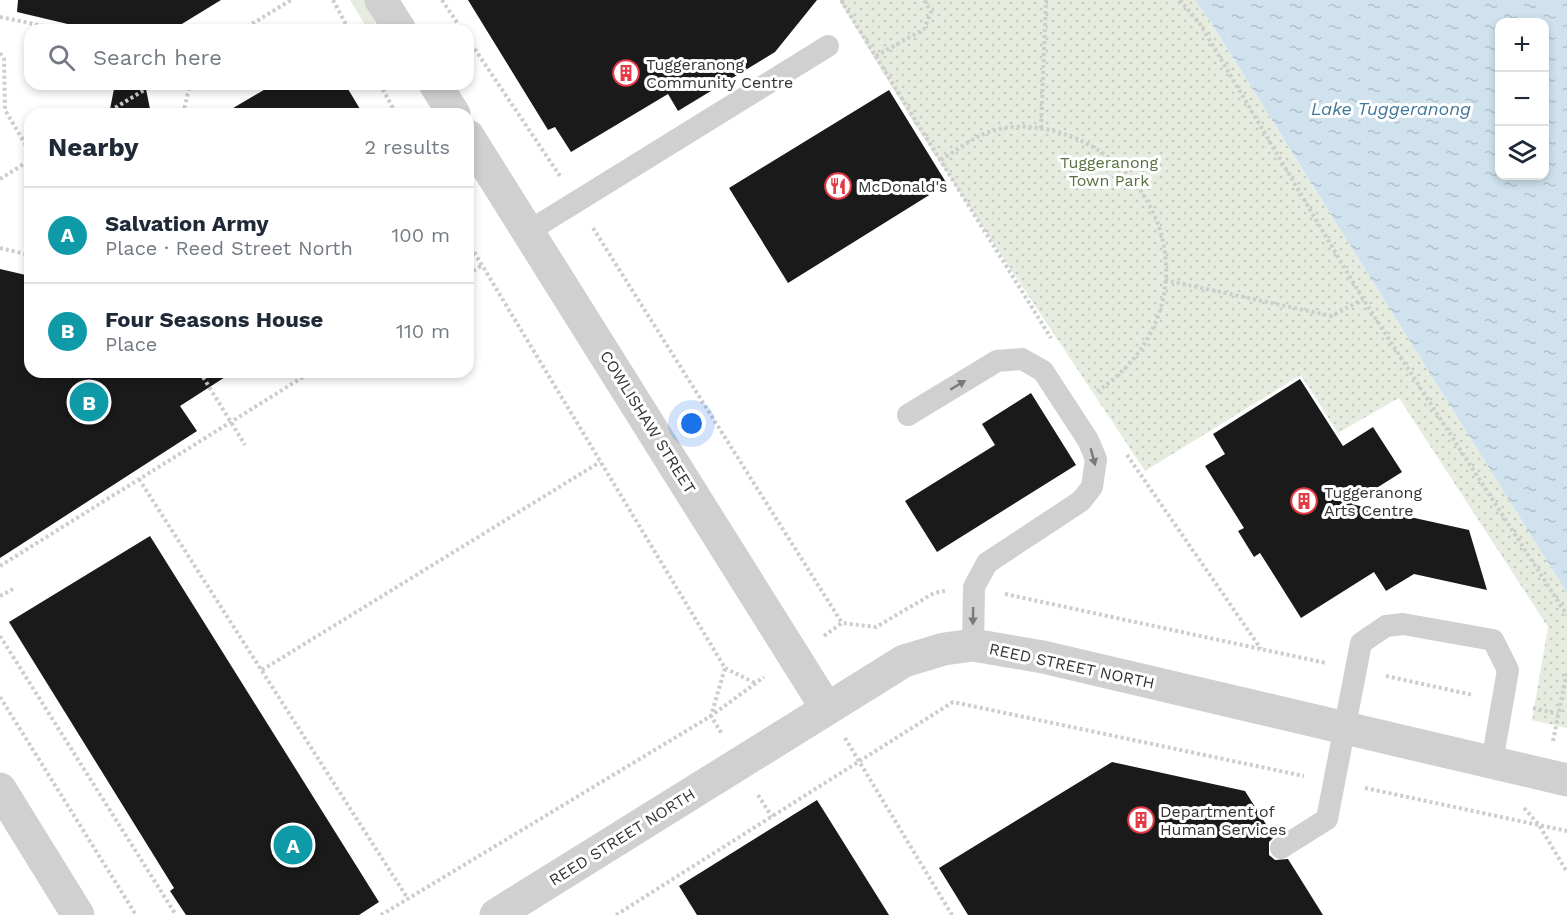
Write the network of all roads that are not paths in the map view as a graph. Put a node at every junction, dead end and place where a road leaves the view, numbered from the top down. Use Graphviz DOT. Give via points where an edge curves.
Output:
graph roads {
  1 [pos="381,0"];
  2 [pos="396,24"];
  3 [pos="828,46"];
  4 [pos="439,90"];
  5 [pos="450,108"];
  6 [pos="474,145"];
  7 [pos="529,231"];
  8 [pos="908,415"];
  9 [pos="973,645"];
  10 [pos="827,709"];
  11 [pos="1344,727"];
  12 [pos="1492,762"];
  13 [pos="1567,780"];
  14 [pos="0,789"];
  15 [pos="1281,849"];
  16 [pos="78,915"];
  17 [pos="496,915"];
  1 -- 2 [label="street"];
  3 -- 7 [label="lane"];
  4 -- 5 [label="street"];
  6 -- 7 [label="street, COWLISHAW STREET"];
  7 -- 10 [label="street, COWLISHAW STREET"];
  8 -- 9 [label="lane, one-way" via="997,361 1022,359 1043,371 1096,459 1092,487 1082,501 987,564 974,587"];
  9 -- 10 [label="street, REED STREET NORTH" via="944,649 904,662"];
  9 -- 11 [label="street, REED STREET NORTH" via="1043,657"];
  10 -- 17 [label="street, REED STREET NORTH"];
  11 -- 12 [label="street, REED STREET NORTH"];
  11 -- 12 [label="lane" via="1361,643 1386,626 1420,626 1483,636 1492,640 1508,670"];
  11 -- 15 [label="lane" via="1327,819"];
  12 -- 13 [label="street, REED STREET NORTH"];
  14 -- 16 [label="street"];
}
